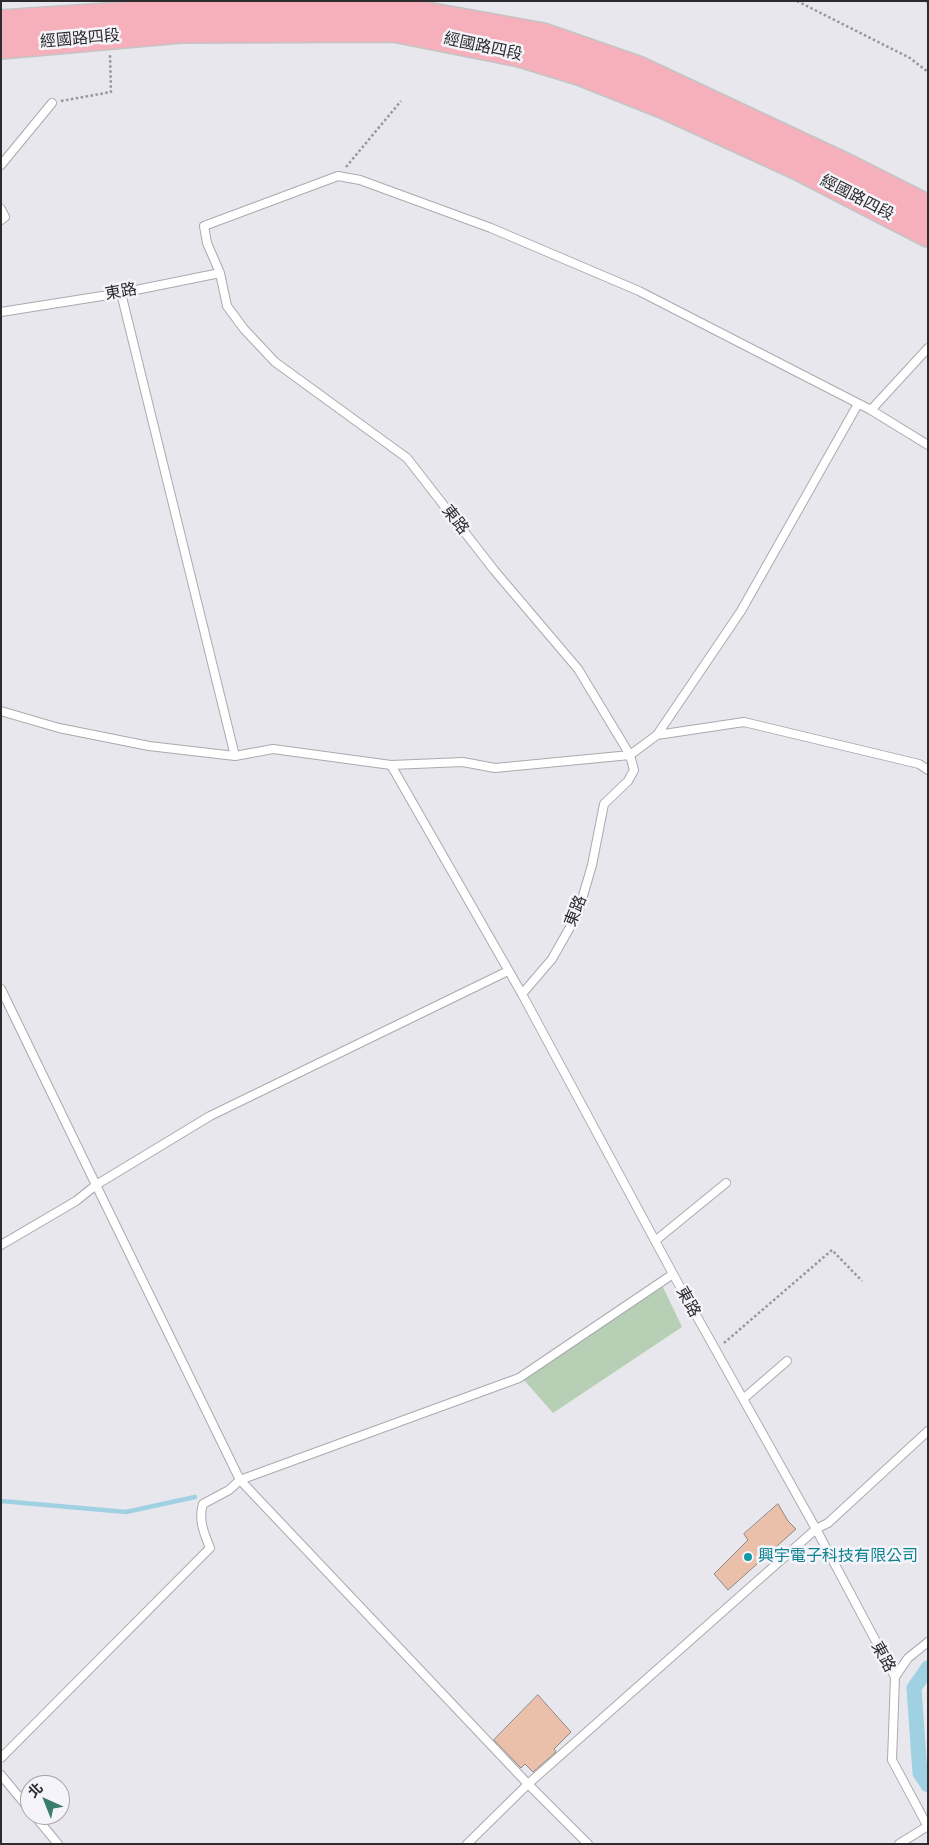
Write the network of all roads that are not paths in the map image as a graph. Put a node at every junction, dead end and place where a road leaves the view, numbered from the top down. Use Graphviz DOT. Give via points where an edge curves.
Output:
graph roads {
  1 [pos="1,23"];
  2 [pos="1,46"];
  3 [pos="52,103"];
  4 [pos="1,165"];
  5 [pos="928,208"];
  6 [pos="1,209"];
  7 [pos="1,220"];
  8 [pos="928,234"];
  9 [pos="220,273"];
  10 [pos="121,293"];
  11 [pos="1,312"];
  12 [pos="928,348"];
  13 [pos="858,404"];
  14 [pos="871,410"];
  15 [pos="928,445"];
  16 [pos="1,711"];
  17 [pos="657,735"];
  18 [pos="630,755"];
  19 [pos="235,756"];
  20 [pos="391,765"];
  21 [pos="928,770"];
  22 [pos="508,971"];
  23 [pos="1,989"];
  24 [pos="522,994"];
  25 [pos="726,1183"];
  26 [pos="96,1186"];
  27 [pos="655,1241"];
  28 [pos="1,1245"];
  29 [pos="673,1274"];
  30 [pos="787,1361"];
  31 [pos="743,1399"];
  32 [pos="928,1431"];
  33 [pos="240,1480"];
  34 [pos="816,1529"];
  35 [pos="928,1642"];
  36 [pos="895,1677"];
  37 [pos="1,1758"];
  38 [pos="1,1775"];
  39 [pos="528,1784"];
  40 [pos="20,1798"];
  41 [pos="42,1825"];
  42 [pos="928,1827"];
  43 [pos="58,1844"];
  44 [pos="467,1844"];
  45 [pos="588,1844"];
  46 [pos="898,1844"];
  1 -- 5 [label="main road, 經國路四段" via="338,6 421,14 533,34 638,69"];
  2 -- 8 [label="main road, 經國路四段" via="181,30 394,29 520,54 579,72 667,107 798,167"];
  3 -- 4 [label="lane"];
  6 -- 7 [label="lane" via="5,217"];
  9 -- 10 [label="lane, 東路"];
  9 -- 13 [label="lane" via="204,226 338,176 360,180 491,228 639,292"];
  9 -- 18 [label="lane, 東路" via="227,306 275,362 407,458 494,570 578,670"];
  10 -- 11 [label="lane, 東路"];
  10 -- 19 [label="lane"];
  12 -- 14 [label="lane"];
  13 -- 14 [label="lane"];
  13 -- 17 [label="lane" via="741,610"];
  14 -- 15 [label="lane"];
  16 -- 19 [label="lane" via="59,728 149,746"];
  17 -- 18 [label="lane"];
  17 -- 21 [label="lane" via="744,722 919,764"];
  18 -- 20 [label="lane" via="495,768 463,762"];
  18 -- 24 [label="lane, 東路" via="634,770 628,781 604,804 578,913 552,959"];
  19 -- 20 [label="lane" via="273,749"];
  20 -- 22 [label="lane"];
  22 -- 24 [label="lane"];
  22 -- 26 [label="lane" via="210,1116"];
  23 -- 26 [label="lane"];
  24 -- 27 [label="lane, 東路"];
  25 -- 27 [label="lane"];
  26 -- 28 [label="lane"];
  26 -- 33 [label="lane"];
  27 -- 29 [label="lane, 東路"];
  29 -- 31 [label="lane, 東路"];
  29 -- 33 [label="lane" via="519,1378"];
  30 -- 31 [label="lane"];
  31 -- 34 [label="lane, 東路"];
  32 -- 34 [label="lane" via="828,1523"];
  33 -- 37 [label="lane" via="203,1504 200,1514 210,1548"];
  33 -- 39 [label="lane"];
  34 -- 36 [label="lane, 東路"];
  34 -- 39 [label="lane"];
  35 -- 36 [label="lane" via="908,1658"];
  36 -- 42 [label="lane, 東路" via="892,1760"];
  38 -- 40 [label="lane"];
  39 -- 44 [label="lane"];
  39 -- 45 [label="lane"];
  41 -- 43 [label="lane"];
  42 -- 46 [label="lane"];
}
